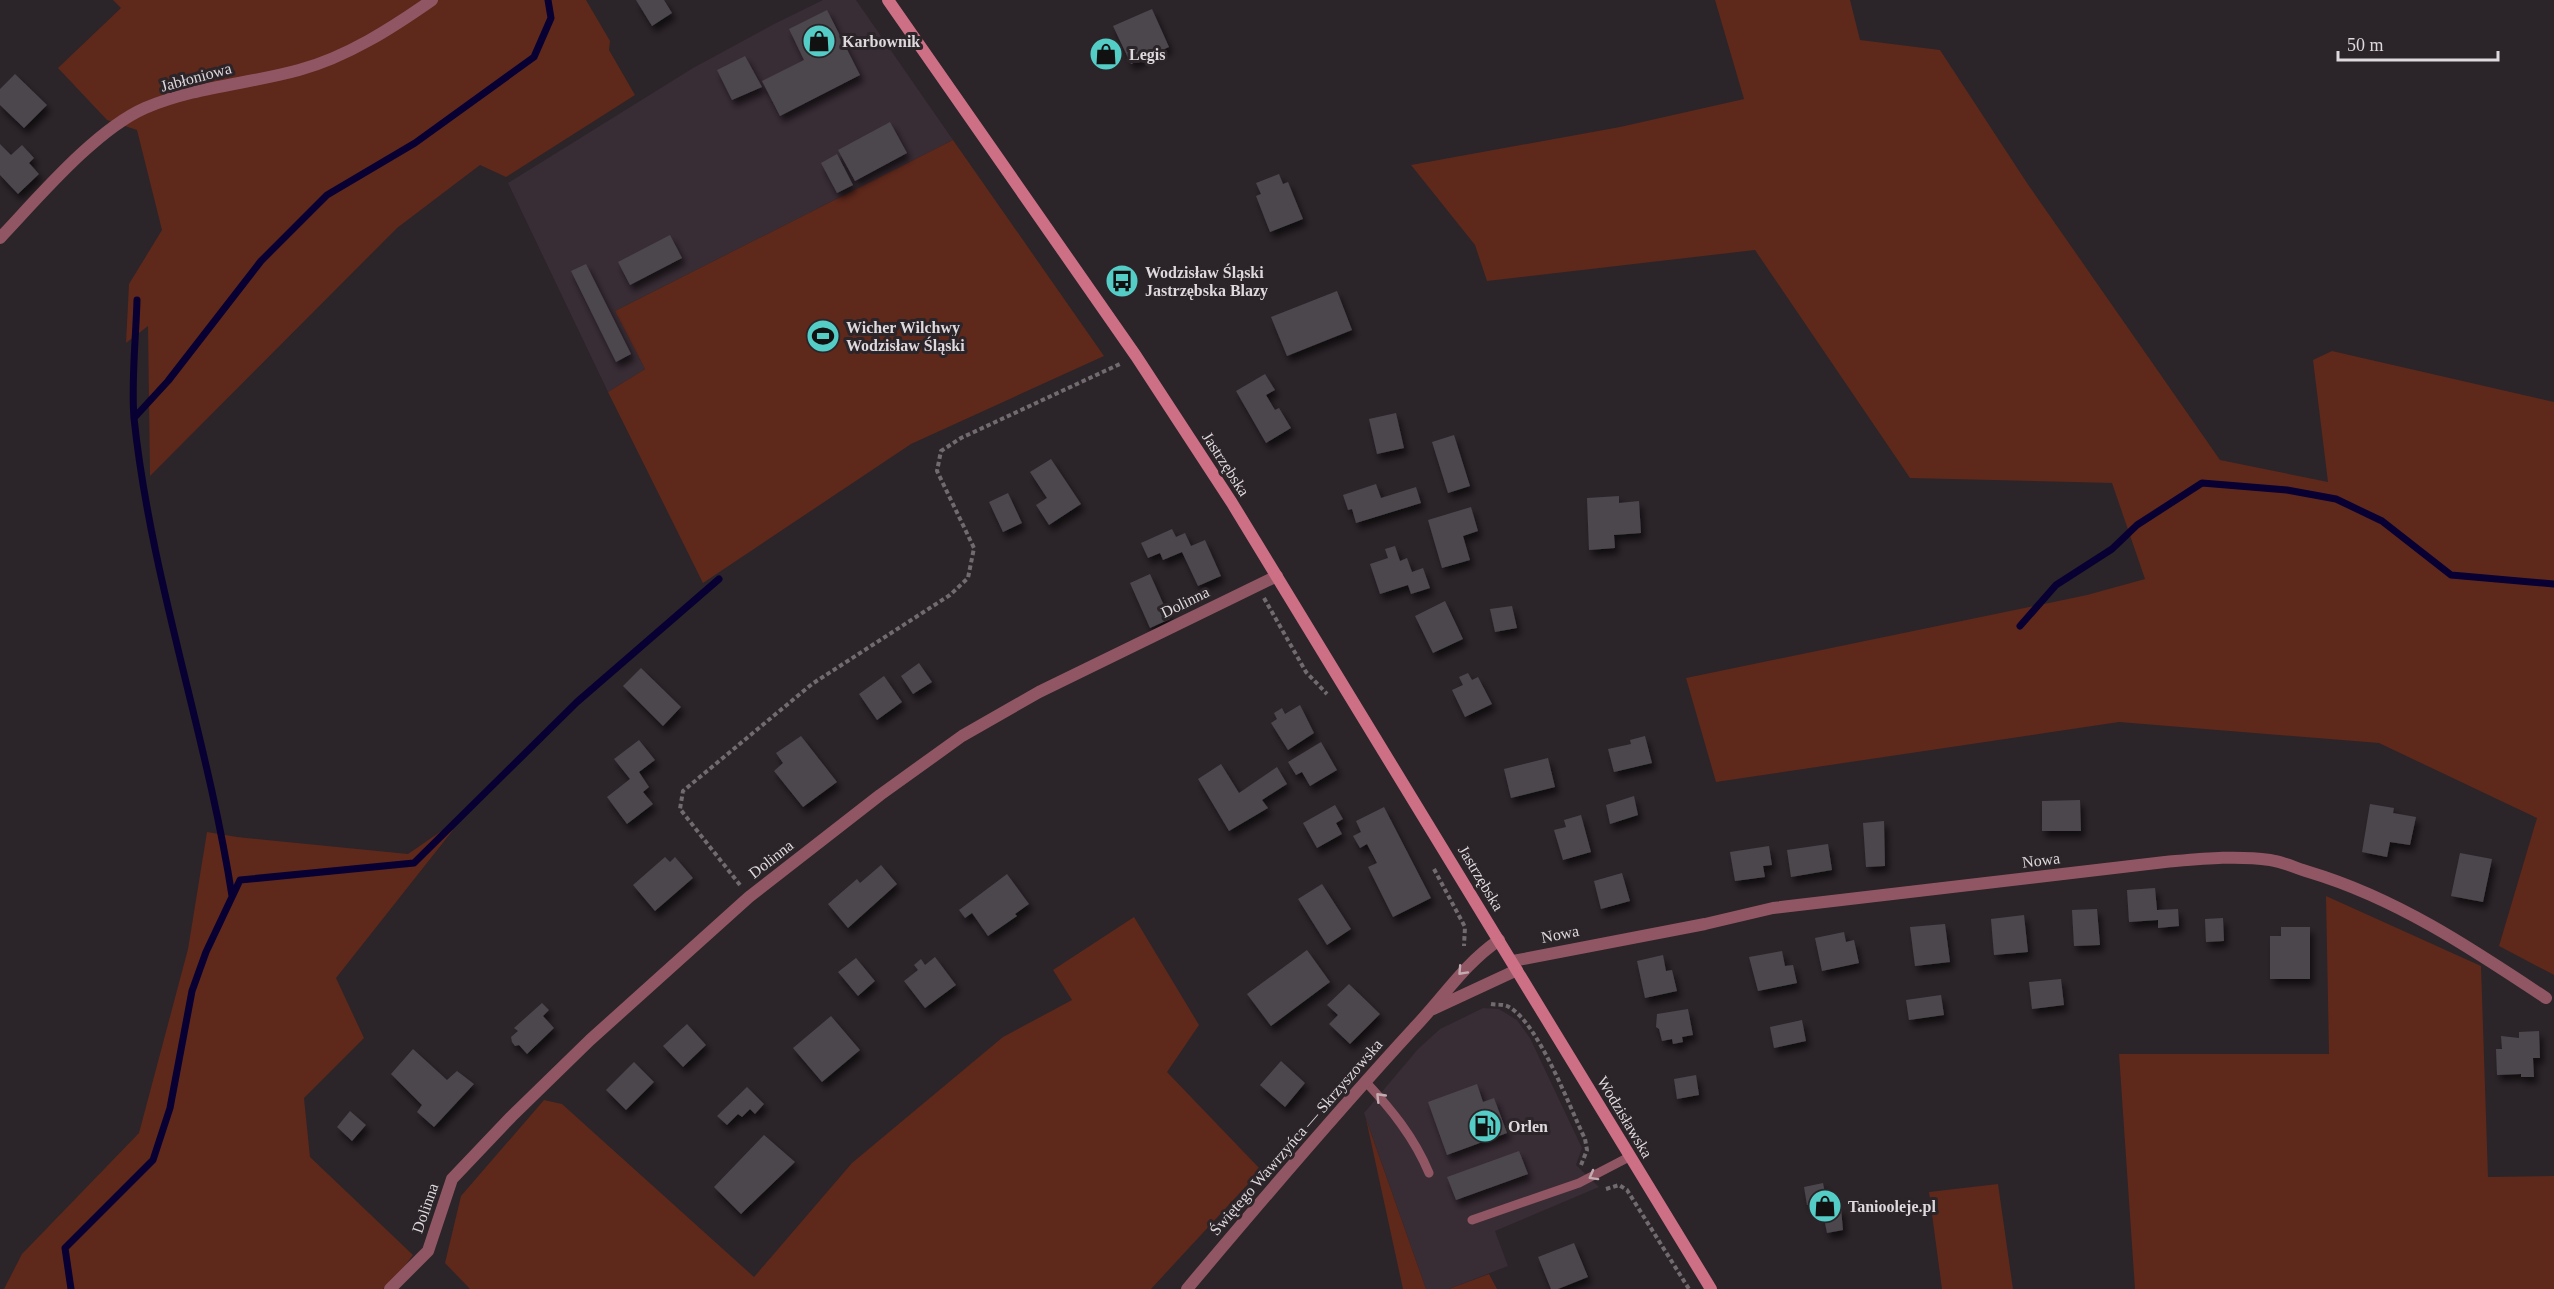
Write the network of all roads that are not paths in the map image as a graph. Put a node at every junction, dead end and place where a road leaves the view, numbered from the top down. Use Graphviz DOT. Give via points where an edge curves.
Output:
graph roads {
  1 [pos="432,0"];
  2 [pos="888,0"];
  3 [pos="0,238"];
  4 [pos="1277,576"];
  5 [pos="1499,940"];
  6 [pos="1515,966"];
  7 [pos="2546,998"];
  8 [pos="1432,1009"];
  9 [pos="1365,1081"];
  10 [pos="1629,1157"];
  11 [pos="1429,1173"];
  12 [pos="1472,1220"];
  13 [pos="390,1289"];
  14 [pos="1187,1289"];
  15 [pos="1711,1289"];
  1 -- 3 [label="street, Jabłoniowa" via="339,54 300,69 185,93 143,109 76,158"];
  2 -- 4 [label="main road, Jastrzębska" via="1136,357"];
  4 -- 5 [label="main road, Jastrzębska"];
  4 -- 13 [label="street, Dolinna" via="1039,692 962,736 749,897 590,1040 452,1179 428,1251"];
  5 -- 6 [label="main road, Jastrzębska"];
  5 -- 8 [label="street, Świętego Wawrzyńca — Skrzyszowska, one-way" via="1464,969"];
  6 -- 7 [label="street, Nowa" via="1773,908 2229,857 2271,861 2338,881 2398,907"];
  6 -- 8 [label="street, Nowa"];
  6 -- 10 [label="main road, Wodzisławska"];
  8 -- 9 [label="street, Świętego Wawrzyńca — Skrzyszowska"];
  11 -- 9 [label="lane, one-way" via="1395,1112"];
  9 -- 14 [label="street, Świętego Wawrzyńca — Skrzyszowska"];
  10 -- 12 [label="lane, one-way" via="1579,1183"];
  10 -- 15 [label="main road, Wodzisławska"];
}
